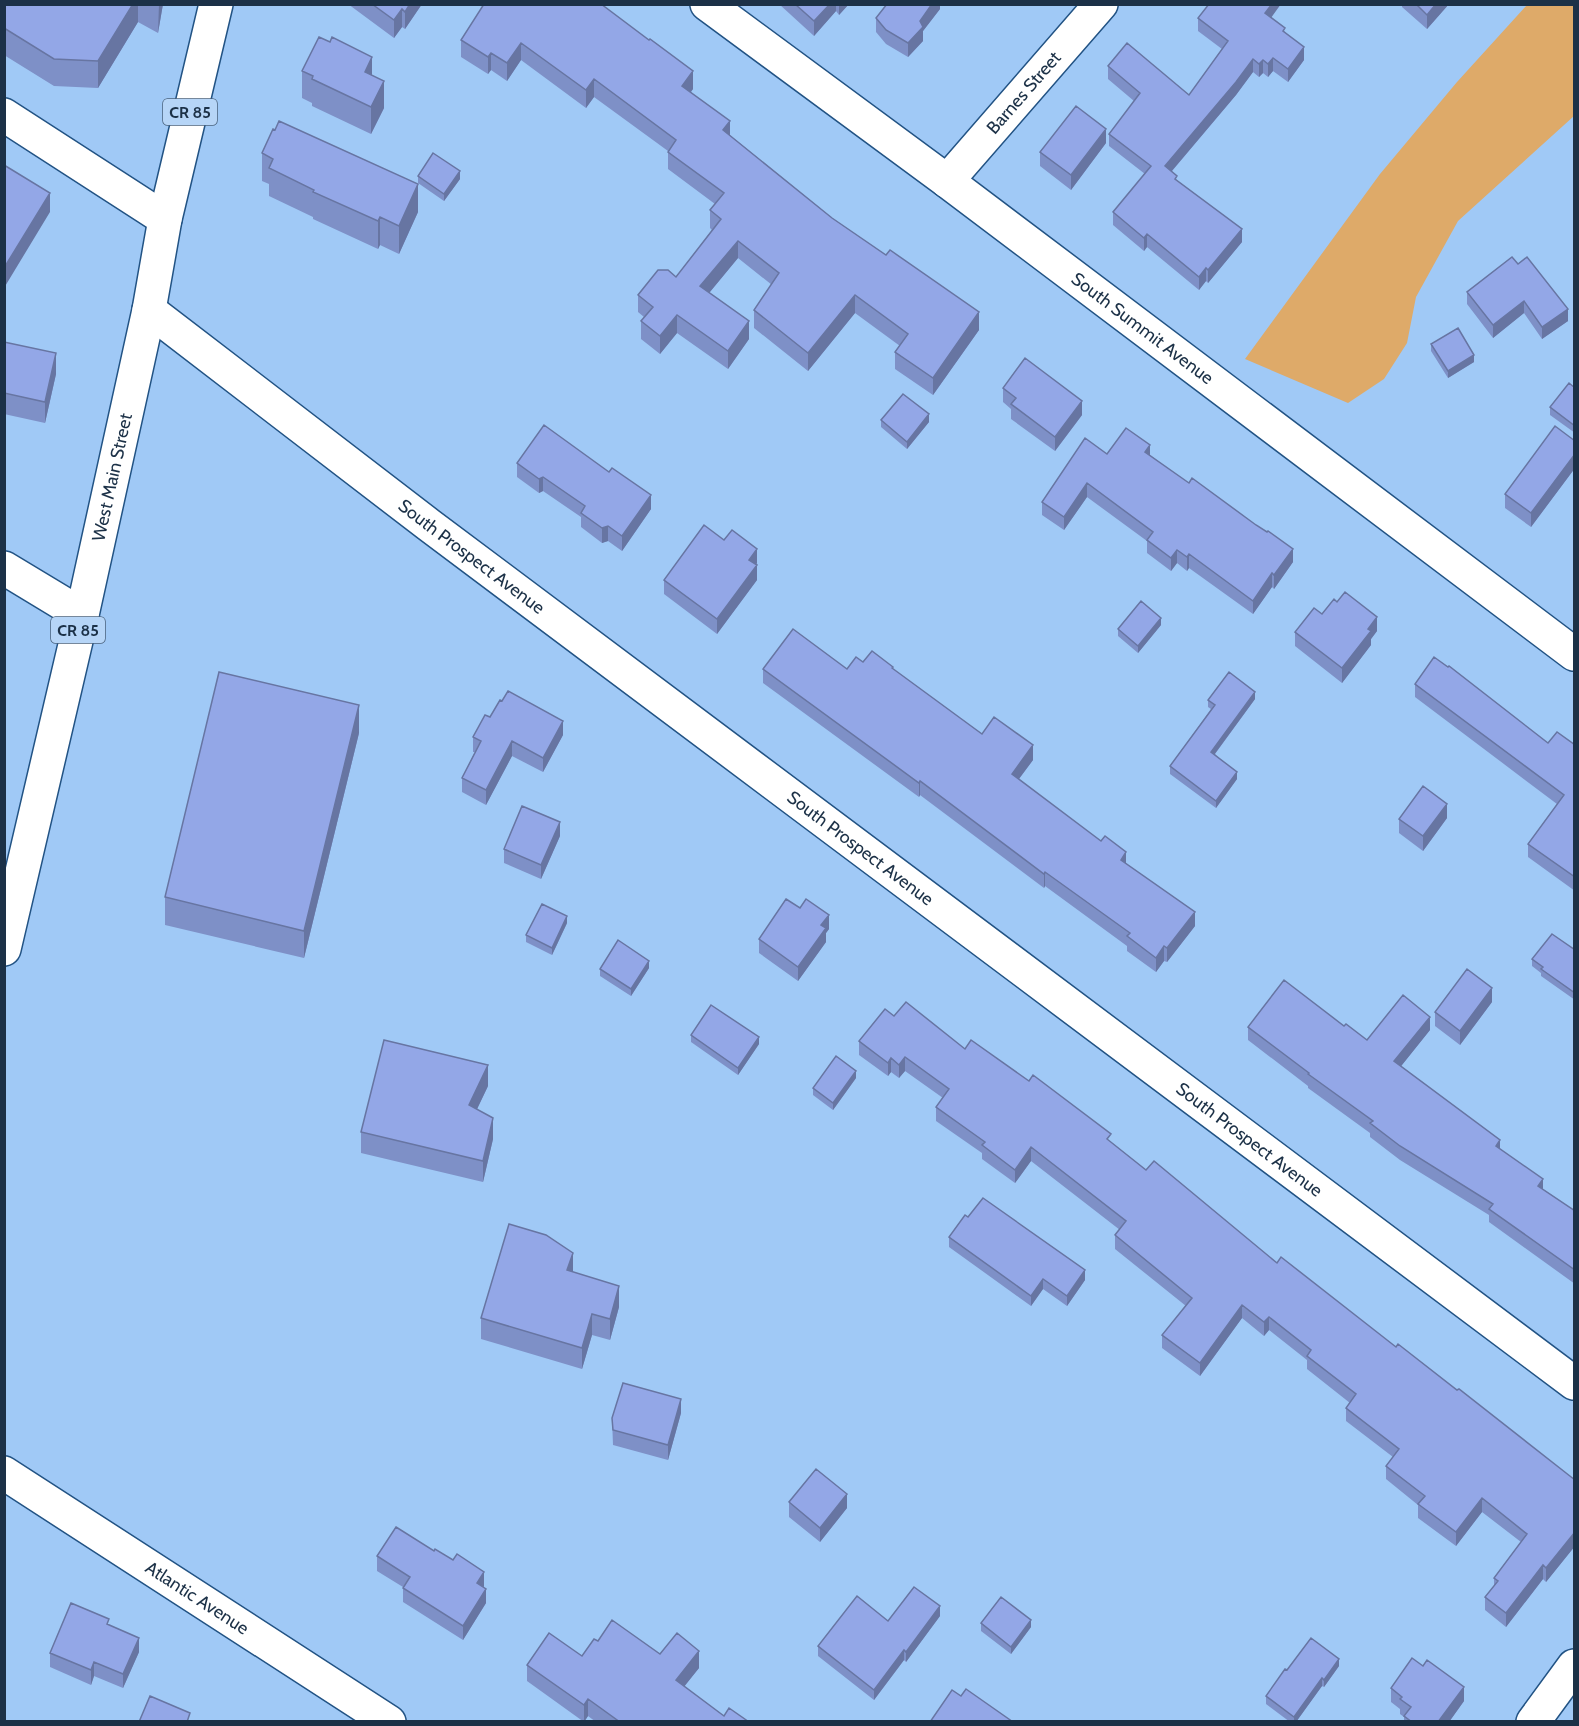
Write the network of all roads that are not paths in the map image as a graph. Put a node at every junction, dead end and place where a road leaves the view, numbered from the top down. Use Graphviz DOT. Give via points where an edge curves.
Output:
graph roads {
  1 [pos="216,4"];
  2 [pos="707,4"];
  3 [pos="1101,4"];
  4 [pos="4,115"];
  5 [pos="947,181"];
  6 [pos="165,219"];
  7 [pos="148,310"];
  8 [pos="4,568"];
  9 [pos="82,615"];
  10 [pos="1575,654"];
  11 [pos="4,949"];
  12 [pos="1575,1383"];
  13 [pos="4,1473"];
  14 [pos="1575,1666"];
  15 [pos="389,1722"];
  16 [pos="1533,1722"];
  1 -- 6 [label="street, West Main Street / CR 85"];
  2 -- 5 [label="street, South Summit Avenue"];
  3 -- 5 [label="street, Barnes Street"];
  4 -- 6 [label="street"];
  5 -- 10 [label="street, South Summit Avenue"];
  6 -- 7 [label="street, West Main Street / CR 85"];
  7 -- 9 [label="street, West Main Street / CR 85"];
  7 -- 12 [label="street, South Prospect Avenue"];
  8 -- 9 [label="street"];
  9 -- 11 [label="street, West Main Street / CR 85"];
  13 -- 15 [label="street, Atlantic Avenue"];
  14 -- 16 [label="street"];
}
